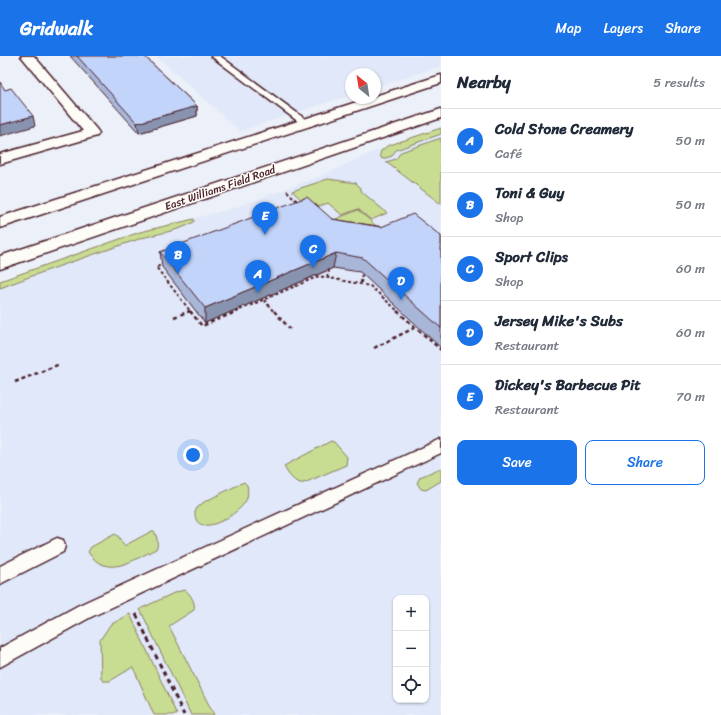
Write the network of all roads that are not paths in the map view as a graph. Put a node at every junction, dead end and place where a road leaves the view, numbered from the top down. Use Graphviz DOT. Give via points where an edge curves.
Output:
graph roads {
  1 [pos="27,56"];
  2 [pos="215,56"];
  3 [pos="441,79"];
  4 [pos="441,113"];
  5 [pos="307,124"];
  6 [pos="343,146"];
  7 [pos="0,159"];
  8 [pos="0,223"];
  9 [pos="0,263"];
  10 [pos="441,446"];
  11 [pos="57,546"];
  12 [pos="0,575"];
  13 [pos="0,658"];
  1 -- 7 [label="main road" via="92,134"];
  2 -- 5 [label="lane"];
  3 -- 5 [label="main road"];
  4 -- 6 [label="main road, East Williams Field Road"];
  5 -- 6 [label="main road"];
  5 -- 8 [label="main road"];
  6 -- 9 [label="main road, East Williams Field Road"];
  10 -- 13 [label="lane" via="85,611"];
  11 -- 12 [label="lane"];
}
